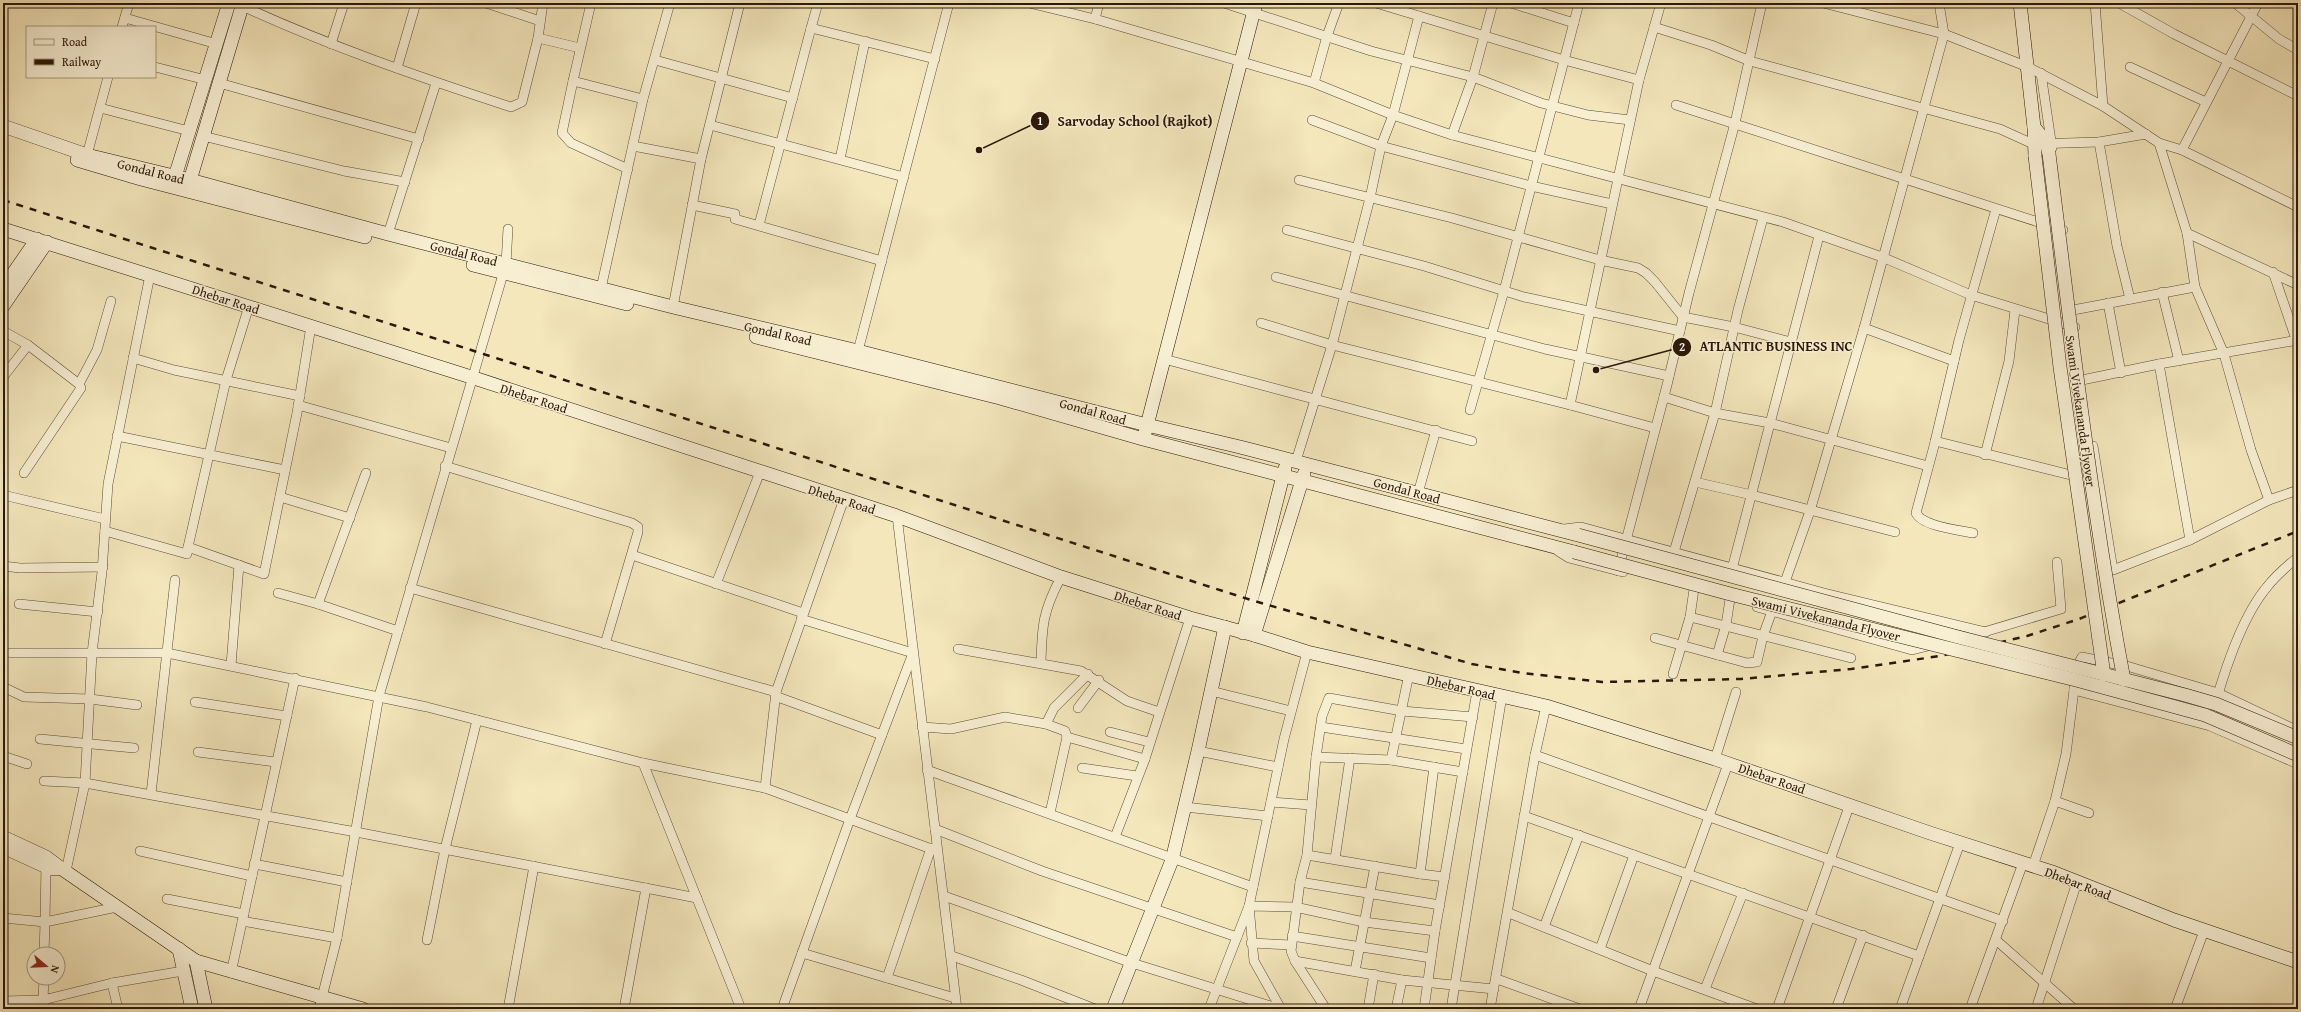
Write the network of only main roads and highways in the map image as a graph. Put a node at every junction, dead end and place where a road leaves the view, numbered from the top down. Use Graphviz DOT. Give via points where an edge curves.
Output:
graph roads {
  1 [pos="2020,3"];
  2 [pos="238,4"];
  3 [pos="1255,7"];
  4 [pos="3,126"];
  5 [pos="2034,128"];
  6 [pos="3,135"];
  7 [pos="173,182"];
  8 [pos="188,186"];
  9 [pos="3,229"];
  10 [pos="42,241"];
  11 [pos="505,268"];
  12 [pos="3,288"];
  13 [pos="601,293"];
  14 [pos="3,306"];
  15 [pos="1147,425"];
  16 [pos="1143,439"];
  17 [pos="1296,461"];
  18 [pos="1284,476"];
  19 [pos="1303,481"];
  20 [pos="1557,529"];
  21 [pos="1552,547"];
  22 [pos="1225,627"];
  23 [pos="1249,634"];
  24 [pos="2103,681"];
  25 [pos="2123,686"];
  26 [pos="2298,738"];
  27 [pos="2298,755"];
  28 [pos="3,837"];
  29 [pos="3,847"];
  30 [pos="46,862"];
  31 [pos="179,949"];
  32 [pos="196,961"];
  33 [pos="2298,962"];
  34 [pos="320,1004"];
  35 [pos="192,1009"];
  36 [pos="206,1009"];
  37 [pos="363,1009"];
  38 [pos="1113,1009"];
  1 -- 5 [label="main road, Swami Vivekananda Flyover"];
  2 -- 7 [label="main road" via="217,44"];
  2 -- 8 [label="main road" via="219,83"];
  3 -- 15 [label="main road"];
  4 -- 7 [label="main road, Gondal Road"];
  5 -- 24 [label="main road, Swami Vivekananda Flyover, bridge" via="2034,150 2060,367"];
  5 -- 25 [label="main road, Swami Vivekananda Flyover, bridge" via="2049,146 2078,394"];
  6 -- 7 [label="main road, Gondal Road" via="96,167"];
  7 -- 8 [label="main road, Gondal Road"];
  8 -- 11 [label="main road, Gondal Road"];
  8 -- 11 [label="main road, Gondal Road" via="388,234"];
  9 -- 10 [label="main road, Dhebar Road"];
  10 -- 12 [label="main road"];
  10 -- 14 [label="main road"];
  10 -- 22 [label="main road, Dhebar Road" via="897,516 1061,577"];
  11 -- 13 [label="main road, Gondal Road"];
  13 -- 15 [label="main road, Gondal Road" via="858,351"];
  13 -- 16 [label="main road, Gondal Road" via="1000,398"];
  15 -- 16 [label="main road"];
  15 -- 17 [label="main road, Gondal Road"];
  16 -- 18 [label="main road, Gondal Road"];
  17 -- 18 [label="main road"];
  17 -- 19 [label="main road"];
  17 -- 20 [label="main road, Gondal Road"];
  18 -- 19 [label="main road, Gondal Road"];
  18 -- 23 [label="main road"];
  19 -- 21 [label="main road, Gondal Road"];
  19 -- 23 [label="main road"];
  20 -- 24 [label="main road, Swami Vivekananda Flyover, bridge"];
  21 -- 24 [label="main road, Swami Vivekananda Flyover, bridge"];
  22 -- 23 [label="main road, Dhebar Road"];
  22 -- 38 [label="main road" via="1172,860"];
  23 -- 33 [label="main road, Dhebar Road" via="1307,652 1546,706 1722,761 2028,864 2204,931"];
  24 -- 25 [label="main road, Swami Vivekananda Flyover, bridge"];
  25 -- 26 [label="main road, Swami Vivekananda Flyover, bridge" via="2216,704"];
  25 -- 27 [label="main road, Swami Vivekananda Flyover, bridge" via="2205,715"];
  28 -- 30 [label="main road"];
  29 -- 30 [label="main road"];
  30 -- 31 [label="main road" via="64,870"];
  31 -- 32 [label="main road"];
  31 -- 35 [label="main road"];
  32 -- 34 [label="main road"];
  32 -- 36 [label="main road"];
  34 -- 37 [label="main road"];
}
